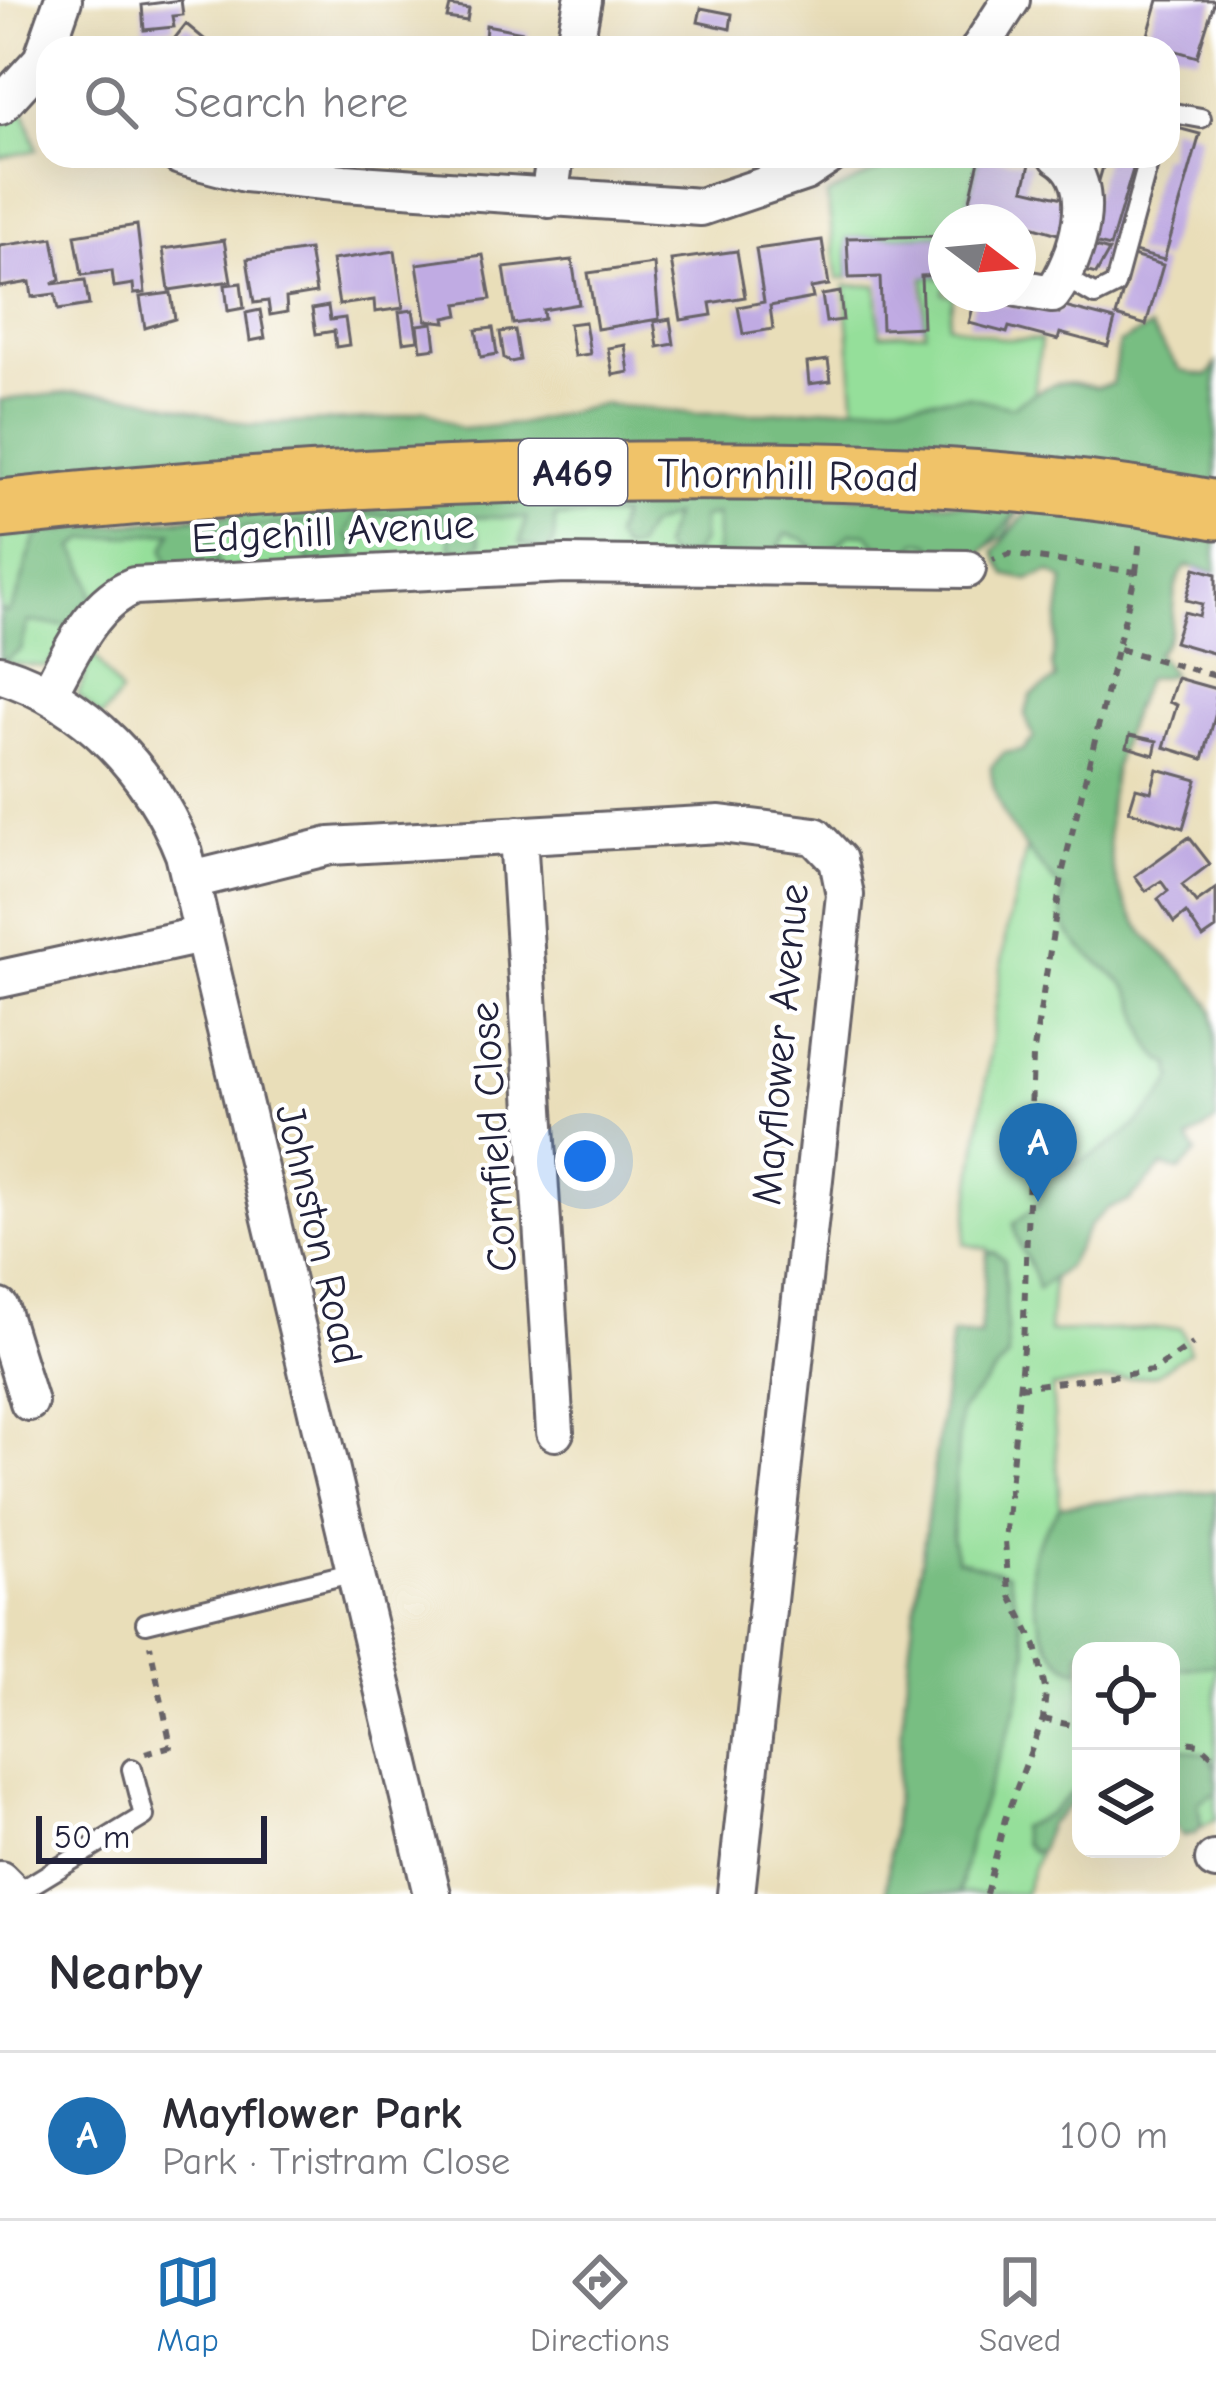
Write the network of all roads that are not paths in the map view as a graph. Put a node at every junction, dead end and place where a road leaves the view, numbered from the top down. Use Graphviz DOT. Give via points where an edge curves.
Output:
graph roads {
  1 [pos="63,0"];
  2 [pos="583,0"];
  3 [pos="1011,0"];
  4 [pos="53,36"];
  5 [pos="576,36"];
  6 [pos="988,36"];
  7 [pos="36,71"];
  8 [pos="0,106"];
  9 [pos="1180,114"];
  10 [pos="1201,118"];
  11 [pos="226,168"];
  12 [pos="554,168"];
  13 [pos="811,168"];
  14 [pos="1074,168"];
  15 [pos="1147,168"];
  16 [pos="550,199"];
  17 [pos="1064,277"];
  18 [pos="1036,291"];
  19 [pos="0,508"];
  20 [pos="1216,510"];
  21 [pos="967,569"];
  22 [pos="0,674"];
  23 [pos="48,694"];
  24 [pos="518,836"];
  25 [pos="192,880"];
  26 [pos="202,935"];
  27 [pos="0,979"];
  28 [pos="0,1308"];
  29 [pos="29,1402"];
  30 [pos="555,1432"];
  31 [pos="355,1572"];
  32 [pos="146,1623"];
  33 [pos="132,1769"];
  34 [pos="0,1880"];
  35 [pos="15,1894"];
  36 [pos="432,1894"];
  37 [pos="736,1894"];
  1 -- 4 [label="street"];
  2 -- 5 [label="street"];
  3 -- 6 [label="street"];
  7 -- 8 [label="street"];
  9 -- 10 [label="lane"];
  11 -- 16 [label="street"];
  12 -- 16 [label="street"];
  13 -- 16 [label="street" via="701,207"];
  14 -- 17 [label="street" via="1085,191"];
  15 -- 17 [label="lane" via="1115,285 1095,295"];
  17 -- 18 [label="street" via="1052,294"];
  19 -- 20 [label="main road, Thornhill Road / A469" via="354,479 718,470 1003,481 1144,512"];
  21 -- 23 [label="street, Edgehill Avenue" via="565,564 134,586 96,613"];
  22 -- 23 [label="street, Johnston Road"];
  23 -- 25 [label="street, Johnston Road" via="123,754 167,815"];
  24 -- 25 [label="street, Mayflower Avenue" via="330,846"];
  24 -- 30 [label="street, Cornfield Close"];
  24 -- 37 [label="street, Mayflower Avenue" via="749,825 815,836 842,876"];
  25 -- 26 [label="street, Johnston Road"];
  26 -- 27 [label="street"];
  26 -- 31 [label="street, Johnston Road"];
  28 -- 29 [label="street"];
  31 -- 32 [label="lane"];
  31 -- 36 [label="street, Johnston Road"];
  33 -- 35 [label="lane" via="144,1816"];
  34 -- 35 [label="street"];
}
